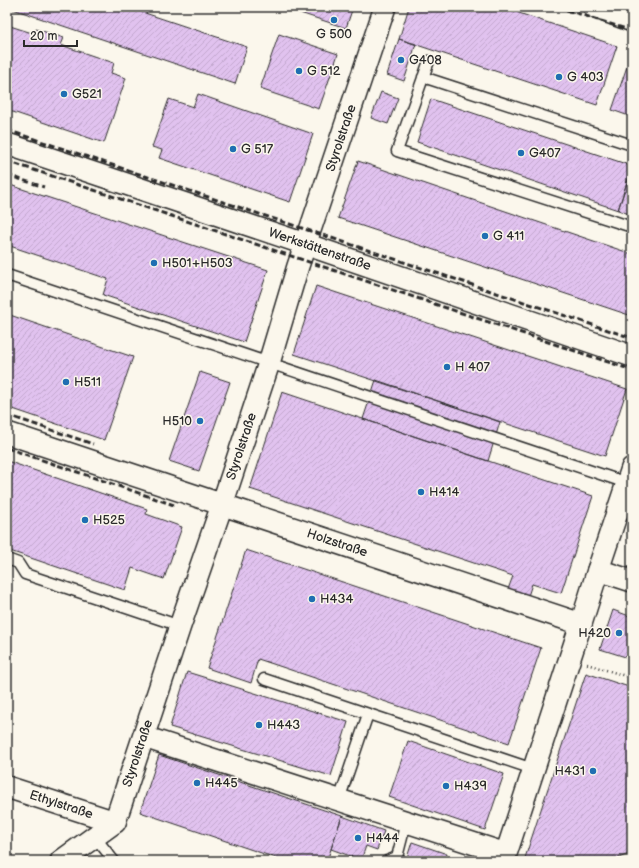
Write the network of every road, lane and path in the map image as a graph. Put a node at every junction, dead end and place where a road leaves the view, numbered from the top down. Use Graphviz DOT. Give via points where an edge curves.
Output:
graph roads {
  1 [pos="385,7"];
  2 [pos="594,7"];
  3 [pos="632,21"];
  4 [pos="429,61"];
  5 [pos="423,77"];
  6 [pos="7,144"];
  7 [pos="632,145"];
  8 [pos="632,227"];
  9 [pos="305,244"];
  10 [pos="7,274"];
  11 [pos="632,356"];
  12 [pos="269,363"];
  13 [pos="7,433"];
  14 [pos="629,475"];
  15 [pos="222,505"];
  16 [pos="7,559"];
  17 [pos="598,570"];
  18 [pos="632,581"];
  19 [pos="580,624"];
  20 [pos="180,626"];
  21 [pos="569,659"];
  22 [pos="632,678"];
  23 [pos="264,679"];
  24 [pos="368,714"];
  25 [pos="144,737"];
  26 [pos="533,769"];
  27 [pos="7,787"];
  28 [pos="339,800"];
  29 [pos="115,822"];
  30 [pos="406,822"];
  31 [pos="95,837"];
  32 [pos="61,861"];
  33 [pos="114,861"];
  34 [pos="387,861"];
  1 -- 9 [label="street, Styrolstraße"];
  2 -- 3 [label="street"];
  4 -- 5 [label="lane"];
  5 -- 7 [label="lane"];
  5 -- 8 [label="lane" via="397,151"];
  6 -- 9 [label="street, Werkstättenstraße"];
  9 -- 11 [label="street, Werkstättenstraße"];
  9 -- 12 [label="street, Styrolstraße"];
  10 -- 12 [label="lane"];
  12 -- 14 [label="lane"];
  12 -- 15 [label="street, Styrolstraße"];
  13 -- 15 [label="street, Holzstraße"];
  14 -- 17 [label="street"];
  15 -- 19 [label="street, Holzstraße"];
  15 -- 20 [label="street, Styrolstraße"];
  16 -- 20 [label="lane" via="18,563 25,574"];
  17 -- 18 [label="street"];
  17 -- 19 [label="street"];
  19 -- 21 [label="street"];
  20 -- 25 [label="street, Styrolstraße"];
  21 -- 22 [label="path"];
  21 -- 26 [label="street"];
  23 -- 24 [label="lane"];
  24 -- 26 [label="lane"];
  24 -- 28 [label="lane"];
  25 -- 28 [label="street"];
  25 -- 29 [label="street, Styrolstraße"];
  26 -- 30 [label="street" via="506,854"];
  27 -- 29 [label="street, Ethylstraße"];
  28 -- 30 [label="street"];
  29 -- 31 [label="street"];
  30 -- 34 [label="lane" via="397,857"];
  31 -- 32 [label="street"];
  31 -- 33 [label="lane"];
}
